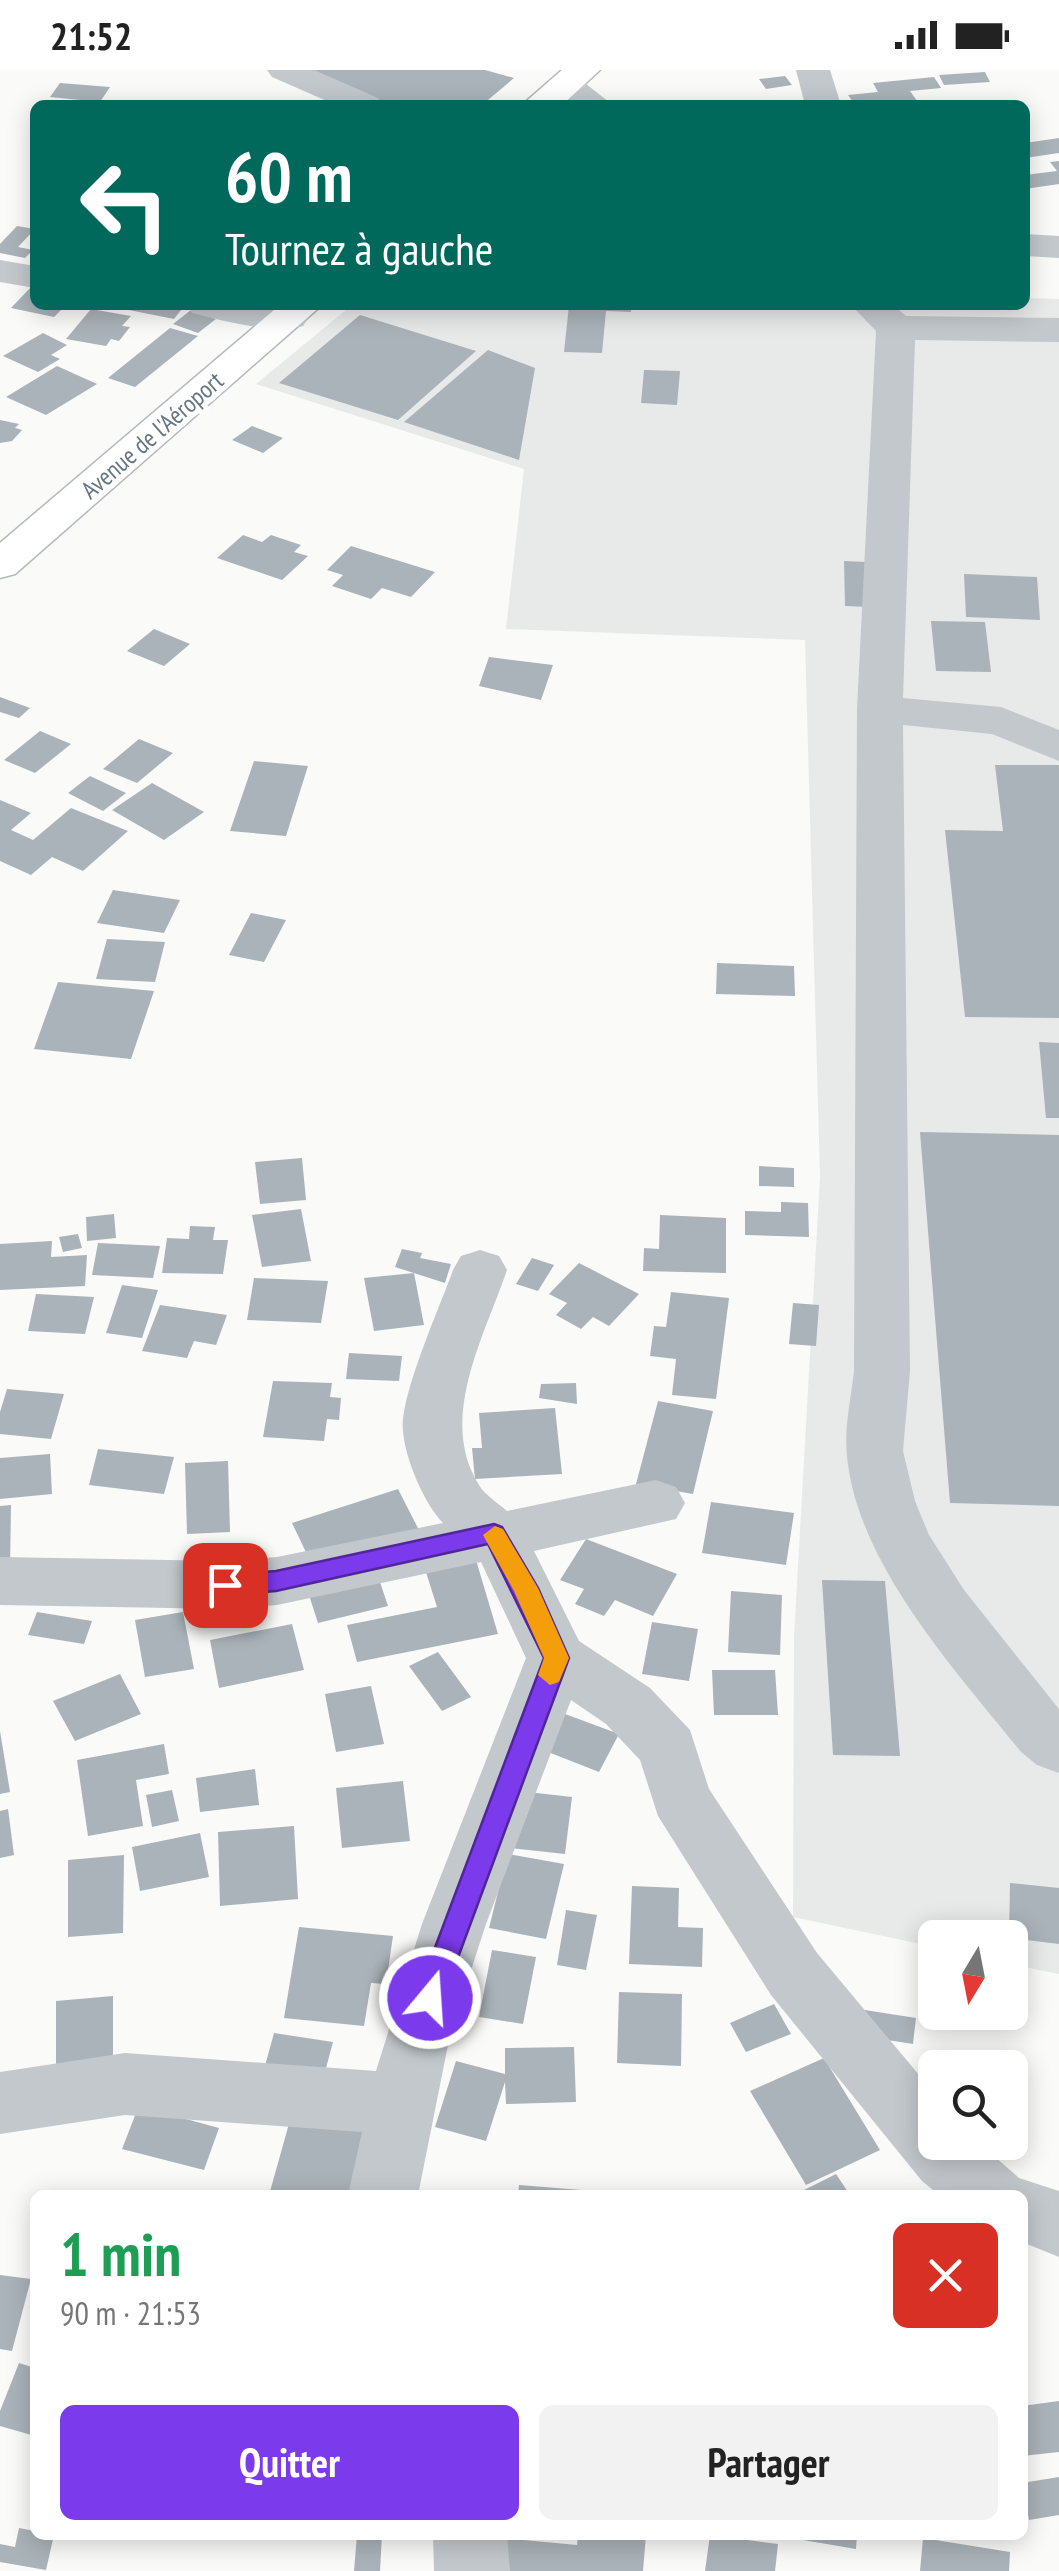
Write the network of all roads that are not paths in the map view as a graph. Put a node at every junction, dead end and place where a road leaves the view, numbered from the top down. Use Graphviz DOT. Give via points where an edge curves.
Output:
graph roads {
  1 [pos="284,70"];
  2 [pos="813,70"];
  3 [pos="563,86"];
  4 [pos="354,100"];
  5 [pos="587,100"];
  6 [pos="822,100"];
  7 [pos="1030,245"];
  8 [pos="1059,248"];
  9 [pos="0,271"];
  10 [pos="30,276"];
  11 [pos="296,311"];
  12 [pos="882,316"];
  13 [pos="1059,330"];
  14 [pos="0,565"];
  15 [pos="880,709"];
  16 [pos="1059,747"];
  17 [pos="480,1270"];
  18 [pos="656,1503"];
  19 [pos="494,1534"];
  20 [pos="0,1582"];
  21 [pos="556,1658"];
  22 [pos="1059,1746"];
  23 [pos="0,2103"];
  24 [pos="404,2104"];
  25 [pos="384,2190"];
  26 [pos="986,2190"];
  27 [pos="1028,2211"];
  28 [pos="1059,2224"];
  29 [pos="470,2540"];
  30 [pos="472,2571"];
  1 -- 4 [label="street"];
  2 -- 6 [label="street"];
  3 -- 5 [label="street"];
  7 -- 8 [label="street"];
  9 -- 10 [label="street"];
  11 -- 14 [label="highway, Avenue de l'Aéroport"];
  12 -- 13 [label="street"];
  12 -- 15 [label="street"];
  15 -- 16 [label="street" via="1001,721"];
  15 -- 22 [label="street" via="882,1370 875,1460 907,1551 955,1624 1042,1734"];
  17 -- 19 [label="street" via="432,1432 440,1467 460,1504"];
  18 -- 19 [label="street"];
  19 -- 20 [label="street" via="276,1581"];
  19 -- 21 [label="street"];
  21 -- 24 [label="street" via="454,1924 417,2035"];
  21 -- 26 [label="street" via="628,1706 668,1748 680,1797 794,1974 946,2158"];
  23 -- 24 [label="street" via="125,2084"];
  24 -- 25 [label="street"];
  27 -- 28 [label="street"];
  29 -- 30 [label="street"];
}
